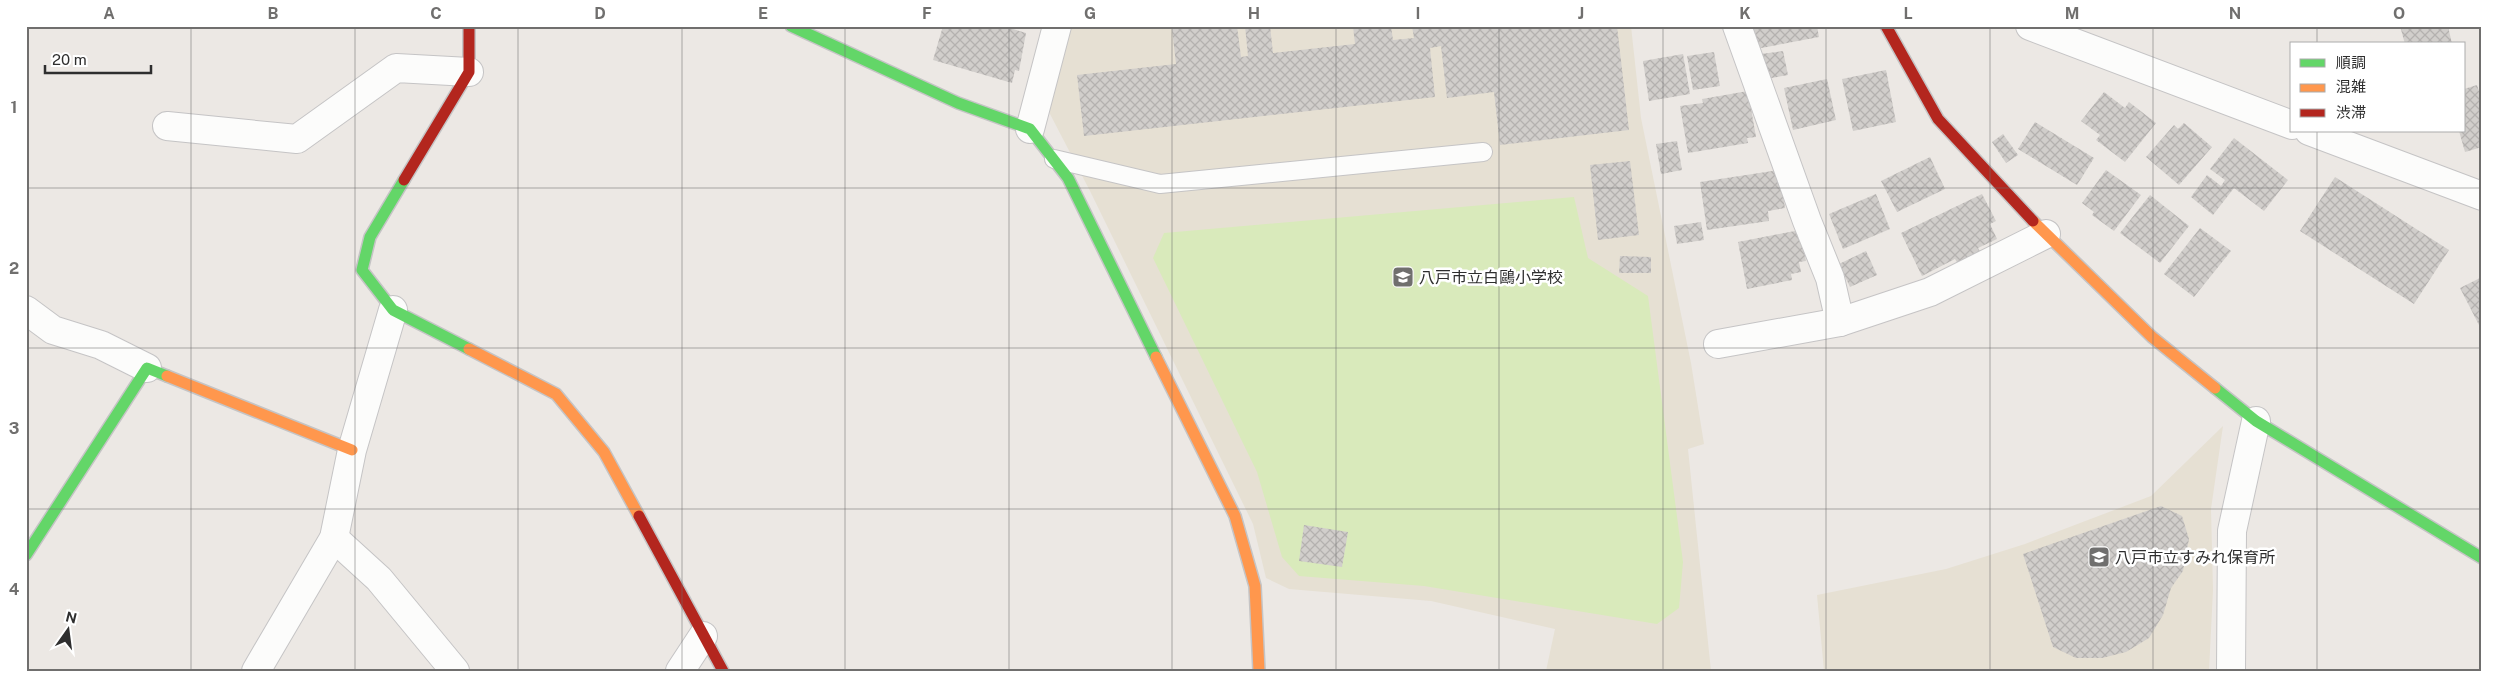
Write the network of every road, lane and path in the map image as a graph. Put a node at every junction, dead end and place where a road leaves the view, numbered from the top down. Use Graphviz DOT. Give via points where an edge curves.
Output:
graph roads {
  1 [pos="469,26"];
  2 [pos="791,26"];
  3 [pos="1057,26"];
  4 [pos="1737,26"];
  5 [pos="1886,26"];
  6 [pos="2030,26"];
  7 [pos="469,72"];
  8 [pos="2290,124"];
  9 [pos="167,126"];
  10 [pos="1030,129"];
  11 [pos="2312,132"];
  12 [pos="1483,152"];
  13 [pos="1054,159"];
  14 [pos="2482,196"];
  15 [pos="2046,234"];
  16 [pos="26,310"];
  17 [pos="393,310"];
  18 [pos="1840,322"];
  19 [pos="1718,344"];
  20 [pos="147,368"];
  21 [pos="2256,421"];
  22 [pos="352,450"];
  23 [pos="334,538"];
  24 [pos="26,555"];
  25 [pos="2482,558"];
  26 [pos="703,636"];
  27 [pos="256,671"];
  28 [pos="455,671"];
  29 [pos="680,671"];
  30 [pos="723,671"];
  31 [pos="1259,671"];
  32 [pos="2230,671"];
  1 -- 7 [label="street"];
  2 -- 10 [label="street" via="958,103"];
  3 -- 10 [label="street"];
  4 -- 18 [label="street" via="1830,278"];
  5 -- 15 [label="street" via="1938,119"];
  6 -- 8 [label="street"];
  7 -- 9 [label="street" via="396,68 297,139"];
  7 -- 17 [label="street" via="370,237 362,270"];
  10 -- 13 [label="street"];
  11 -- 14 [label="street"];
  12 -- 13 [label="lane" via="1160,184"];
  13 -- 31 [label="street" via="1068,178 1235,516 1255,586"];
  15 -- 18 [label="street" via="1930,292"];
  15 -- 21 [label="street" via="2152,337"];
  16 -- 20 [label="street" via="53,330 102,345"];
  17 -- 22 [label="street"];
  17 -- 26 [label="street" via="556,394 604,452"];
  18 -- 19 [label="street"];
  20 -- 22 [label="street"];
  20 -- 24 [label="street"];
  21 -- 25 [label="street"];
  21 -- 32 [label="street" via="2232,531"];
  22 -- 23 [label="street"];
  23 -- 27 [label="street"];
  23 -- 28 [label="street" via="379,578"];
  26 -- 29 [label="street"];
  26 -- 30 [label="street"];
}
